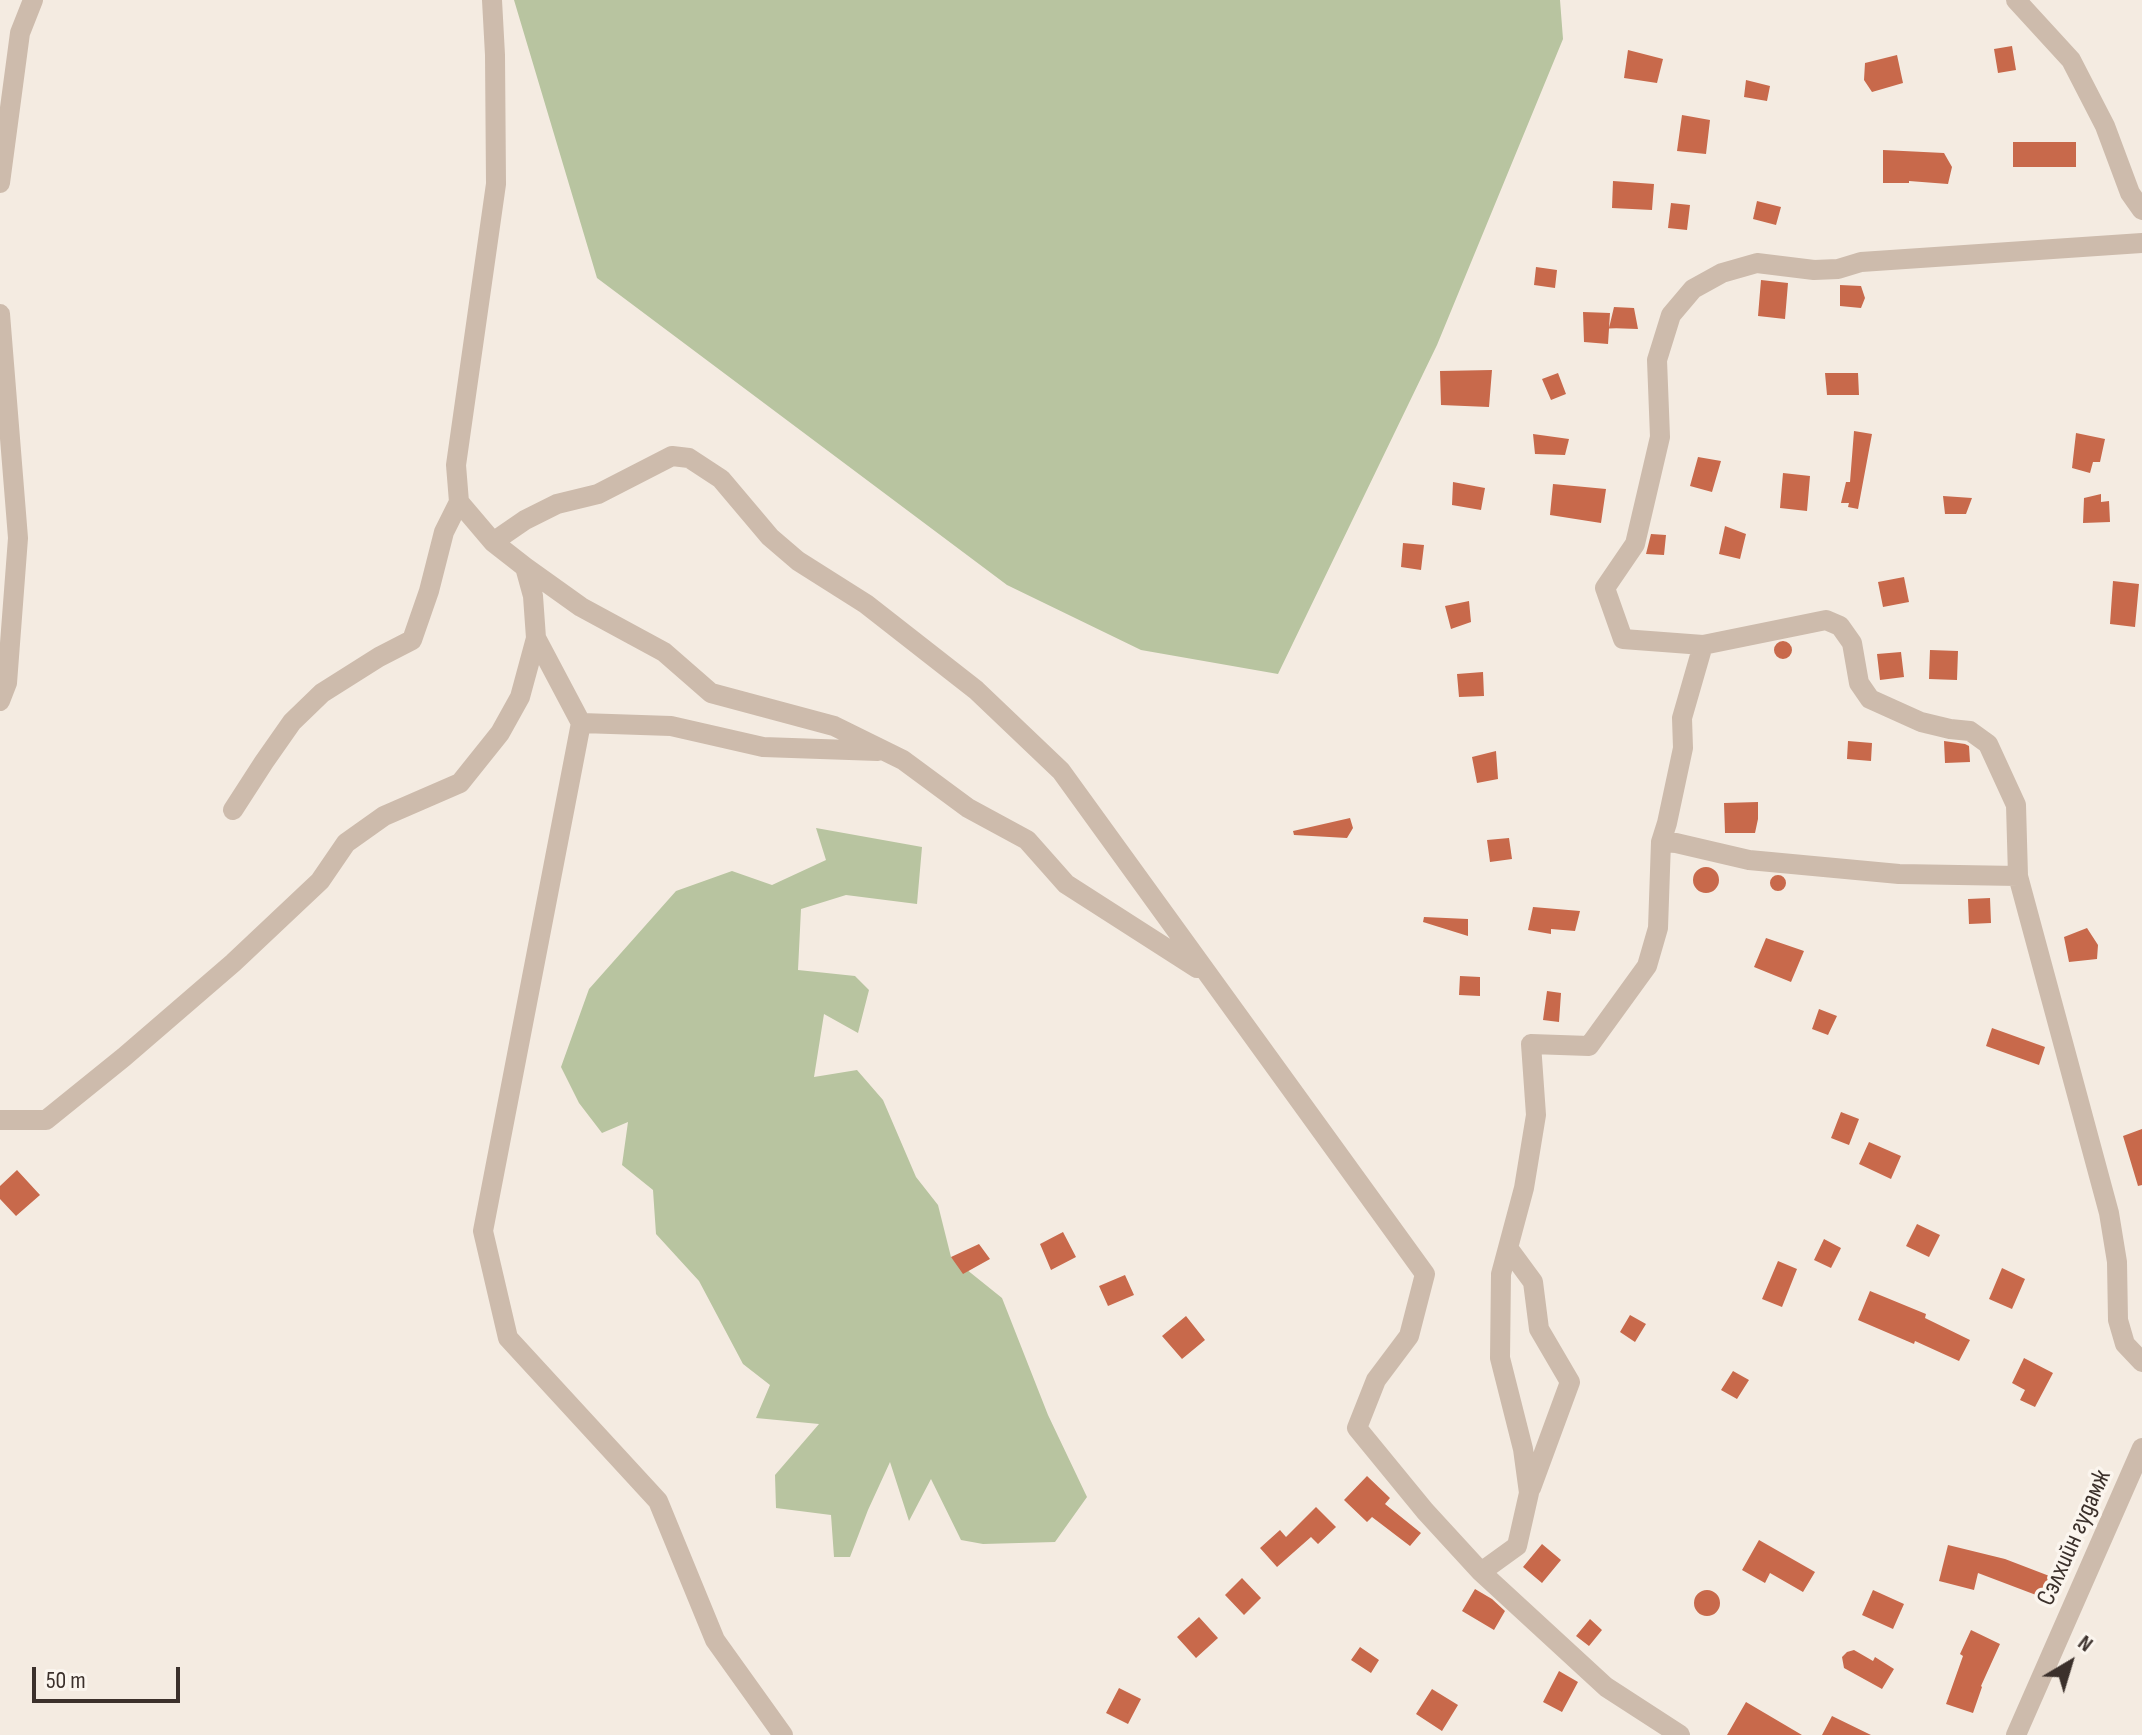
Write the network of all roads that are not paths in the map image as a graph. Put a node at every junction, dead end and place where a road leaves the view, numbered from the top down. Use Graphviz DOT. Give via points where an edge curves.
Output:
graph roads {
  1 [pos="33,0"];
  2 [pos="492,0"];
  3 [pos="2016,0"];
  4 [pos="0,183"];
  5 [pos="2142,210"];
  6 [pos="2142,243"];
  7 [pos="0,314"];
  8 [pos="459,502"];
  9 [pos="493,542"];
  10 [pos="525,567"];
  11 [pos="536,638"];
  12 [pos="1703,645"];
  13 [pos="0,701"];
  14 [pos="581,723"];
  15 [pos="885,752"];
  16 [pos="233,810"];
  17 [pos="1661,842"];
  18 [pos="2018,876"];
  19 [pos="1209,975"];
  20 [pos="0,1120"];
  21 [pos="1508,1248"];
  22 [pos="2142,1362"];
  23 [pos="2142,1448"];
  24 [pos="1529,1493"];
  25 [pos="1481,1572"];
  26 [pos="783,1735"];
  27 [pos="1680,1735"];
  28 [pos="2016,1735"];
  1 -- 4 [label="street" via="20,33"];
  2 -- 8 [label="street" via="496,184 456,465"];
  3 -- 5 [label="street" via="2071,60"];
  6 -- 12 [label="street" via="1861,262 1838,269 1757,263 1693,289 1671,315 1657,360 1660,437 1635,544 1605,588 1623,639"];
  7 -- 13 [label="street" via="18,538 7,683"];
  8 -- 9 [label="street"];
  8 -- 16 [label="street" via="444,532 412,640 322,693 292,722"];
  9 -- 10 [label="street"];
  9 -- 19 [label="street" via="546,509 598,494 672,456 702,465 721,479 770,537 976,690 1061,771"];
  10 -- 11 [label="street"];
  10 -- 15 [label="street" via="581,607 664,652 711,693 834,726"];
  11 -- 14 [label="street"];
  11 -- 20 [label="street" via="520,697 500,733 460,783 384,816 346,843 320,881 233,963 46,1120"];
  12 -- 17 [label="street" via="1682,718 1683,748"];
  12 -- 18 [label="street" via="1826,620 1840,626 1852,643 1859,683 1870,699 1921,722 1970,731 1988,744 2016,805"];
  14 -- 15 [label="street" via="671,726 763,747"];
  14 -- 26 [label="street" via="483,1231 508,1338 658,1501 715,1640"];
  15 -- 19 [label="street" via="1027,840 1066,884"];
  17 -- 18 [label="street" via="1809,866"];
  17 -- 21 [label="street" via="1658,928 1647,966 1589,1046 1531,1044 1536,1115"];
  18 -- 22 [label="street" via="2109,1213 2118,1320 2125,1344"];
  19 -- 25 [label="street" via="1425,1274 1409,1336 1376,1380 1357,1428"];
  21 -- 24 [label="street" via="1501,1274 1500,1358"];
  21 -- 24 [label="street" via="1533,1282 1539,1329 1570,1382"];
  23 -- 28 [label="street, Сэлхийн гудамж"];
  24 -- 25 [label="street" via="1517,1546"];
  25 -- 27 [label="street" via="1606,1687"];
}
